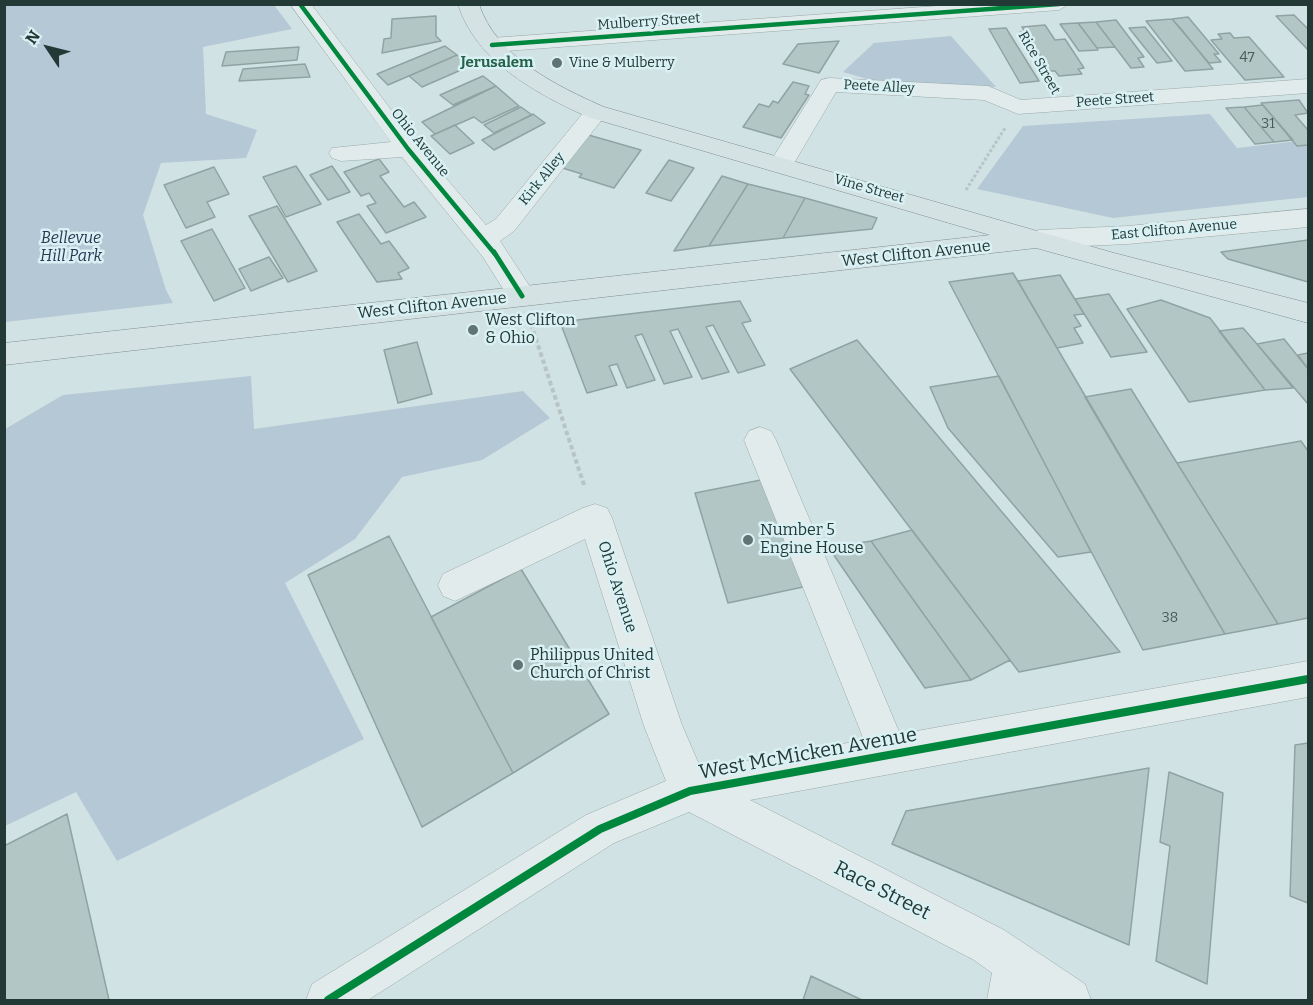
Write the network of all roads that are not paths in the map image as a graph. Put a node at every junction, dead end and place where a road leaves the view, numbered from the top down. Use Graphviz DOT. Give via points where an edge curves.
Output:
graph roads {
  1 [pos="300,4"];
  2 [pos="468,4"];
  3 [pos="762,4"];
  4 [pos="1059,4"];
  5 [pos="891,10"];
  6 [pos="1016,12"];
  7 [pos="770,25"];
  8 [pos="492,45"];
  9 [pos="1308,86"];
  10 [pos="1018,107"];
  11 [pos="596,112"];
  12 [pos="408,149"];
  13 [pos="341,153"];
  14 [pos="781,164"];
  15 [pos="1308,218"];
  16 [pos="484,239"];
  17 [pos="1039,239"];
  18 [pos="526,309"];
  19 [pos="1308,313"];
  20 [pos="4,354"];
  21 [pos="760,440"];
  22 [pos="455,585"];
  23 [pos="1308,679"];
  24 [pos="890,756"];
  25 [pos="690,791"];
  26 [pos="1012,983"];
  27 [pos="347,995"];
  28 [pos="1069,1000"];
  1 -- 12 [label="street, Ohio Avenue"];
  2 -- 8 [label="main road, Vine Street" via="470,15"];
  3 -- 7 [label="street"];
  4 -- 6 [label="street, Mulberry Street"];
  5 -- 6 [label="street, Mulberry Street"];
  5 -- 7 [label="street, Mulberry Street"];
  7 -- 8 [label="street, Mulberry Street"];
  8 -- 11 [label="main road, Vine Street" via="550,91"];
  9 -- 10 [label="street, Peete Street"];
  10 -- 14 [label="street, Peete Alley" via="988,93 830,85"];
  11 -- 14 [label="main road, Vine Street"];
  11 -- 16 [label="street, Kirk Alley" via="505,225"];
  12 -- 13 [label="street"];
  12 -- 16 [label="street, Ohio Avenue"];
  14 -- 17 [label="main road, Vine Street"];
  15 -- 17 [label="street, East Clifton Avenue"];
  16 -- 18 [label="street, Ohio Avenue"];
  17 -- 18 [label="main road, West Clifton Avenue"];
  17 -- 19 [label="main road, Vine Street"];
  18 -- 20 [label="main road, West Clifton Avenue"];
  21 -- 24 [label="street"];
  22 -- 25 [label="street, Ohio Avenue" via="591,506 663,726"];
  23 -- 24 [label="street, West McMicken Avenue"];
  24 -- 25 [label="street, West McMicken Avenue"];
  25 -- 26 [label="street, Race Street" via="988,945"];
  25 -- 27 [label="street, West McMicken Avenue" via="600,829"];
  26 -- 28 [label="street, Race Street"];
}
